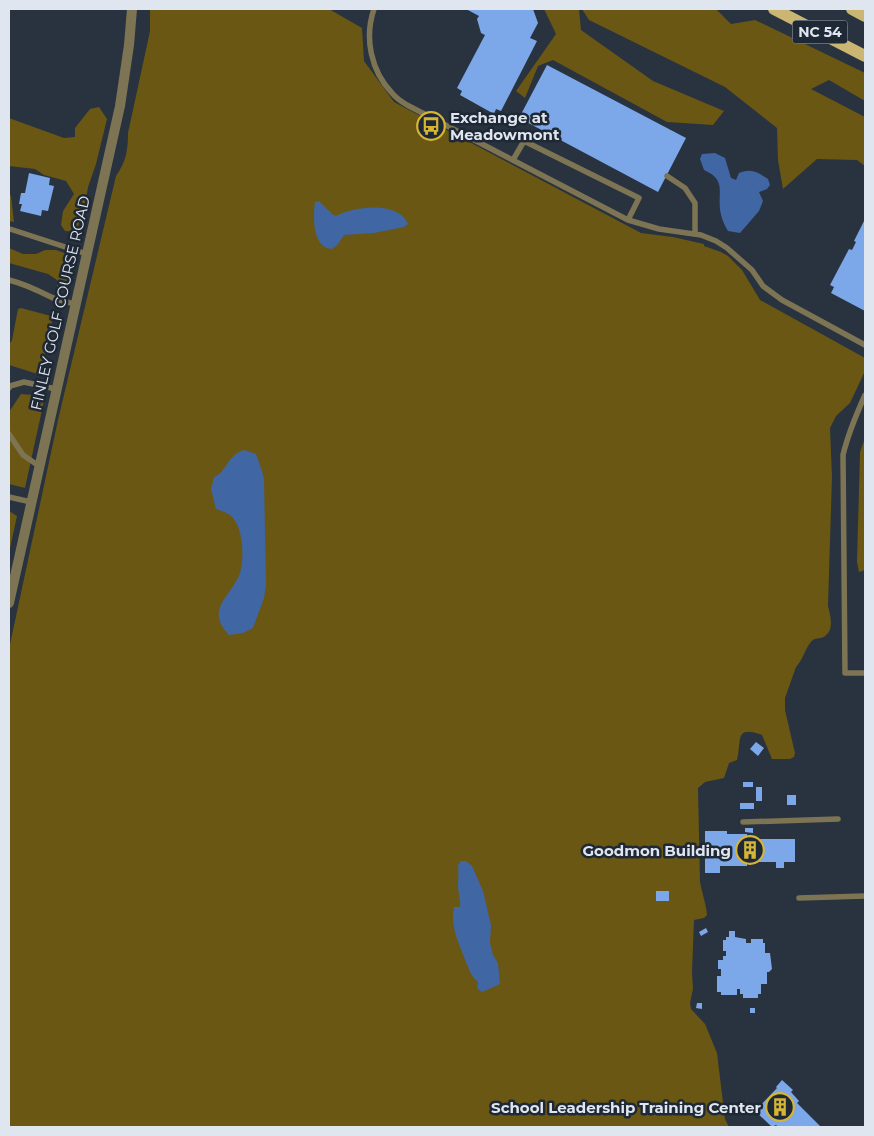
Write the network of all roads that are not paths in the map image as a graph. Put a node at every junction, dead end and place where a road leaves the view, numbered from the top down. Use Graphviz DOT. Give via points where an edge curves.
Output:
graph roads {
  1 [pos="132,9"];
  2 [pos="374,9"];
  3 [pos="774,9"];
  4 [pos="852,9"];
  5 [pos="865,16"];
  6 [pos="865,56"];
  7 [pos="513,160"];
  8 [pos="667,176"];
  9 [pos="628,220"];
  10 [pos="10,229"];
  11 [pos="695,234"];
  12 [pos="86,254"];
  13 [pos="9,280"];
  14 [pos="75,304"];
  15 [pos="865,345"];
  16 [pos="9,386"];
  17 [pos="56,389"];
  18 [pos="865,396"];
  19 [pos="9,434"];
  20 [pos="39,466"];
  21 [pos="9,497"];
  22 [pos="31,502"];
  23 [pos="9,603"];
  24 [pos="865,673"];
  25 [pos="838,819"];
  26 [pos="743,822"];
  27 [pos="865,896"];
  28 [pos="799,898"];
  1 -- 12 [label="street, FINLEY GOLF COURSE ROAD" via="120,106"];
  2 -- 7 [label="lane" via="369,32 372,59 392,94"];
  3 -- 6 [label="main road, NC 54"];
  4 -- 5 [label="main road, NC 54"];
  7 -- 9 [label="lane"];
  7 -- 9 [label="lane" via="524,142 639,198"];
  8 -- 11 [label="lane" via="685,188 695,203"];
  9 -- 11 [label="lane"];
  10 -- 12 [label="lane"];
  11 -- 15 [label="lane" via="727,248 752,270 763,286 782,300"];
  12 -- 14 [label="street, FINLEY GOLF COURSE ROAD"];
  13 -- 14 [label="lane"];
  14 -- 17 [label="street, FINLEY GOLF COURSE ROAD"];
  16 -- 17 [label="lane" via="24,382"];
  17 -- 20 [label="street, FINLEY GOLF COURSE ROAD"];
  18 -- 24 [label="lane" via="849,432 844,455 845,673"];
  19 -- 20 [label="lane" via="23,455"];
  20 -- 22 [label="street, FINLEY GOLF COURSE ROAD"];
  21 -- 22 [label="lane"];
  22 -- 23 [label="street, FINLEY GOLF COURSE ROAD"];
  25 -- 26 [label="lane"];
  27 -- 28 [label="lane"];
}
